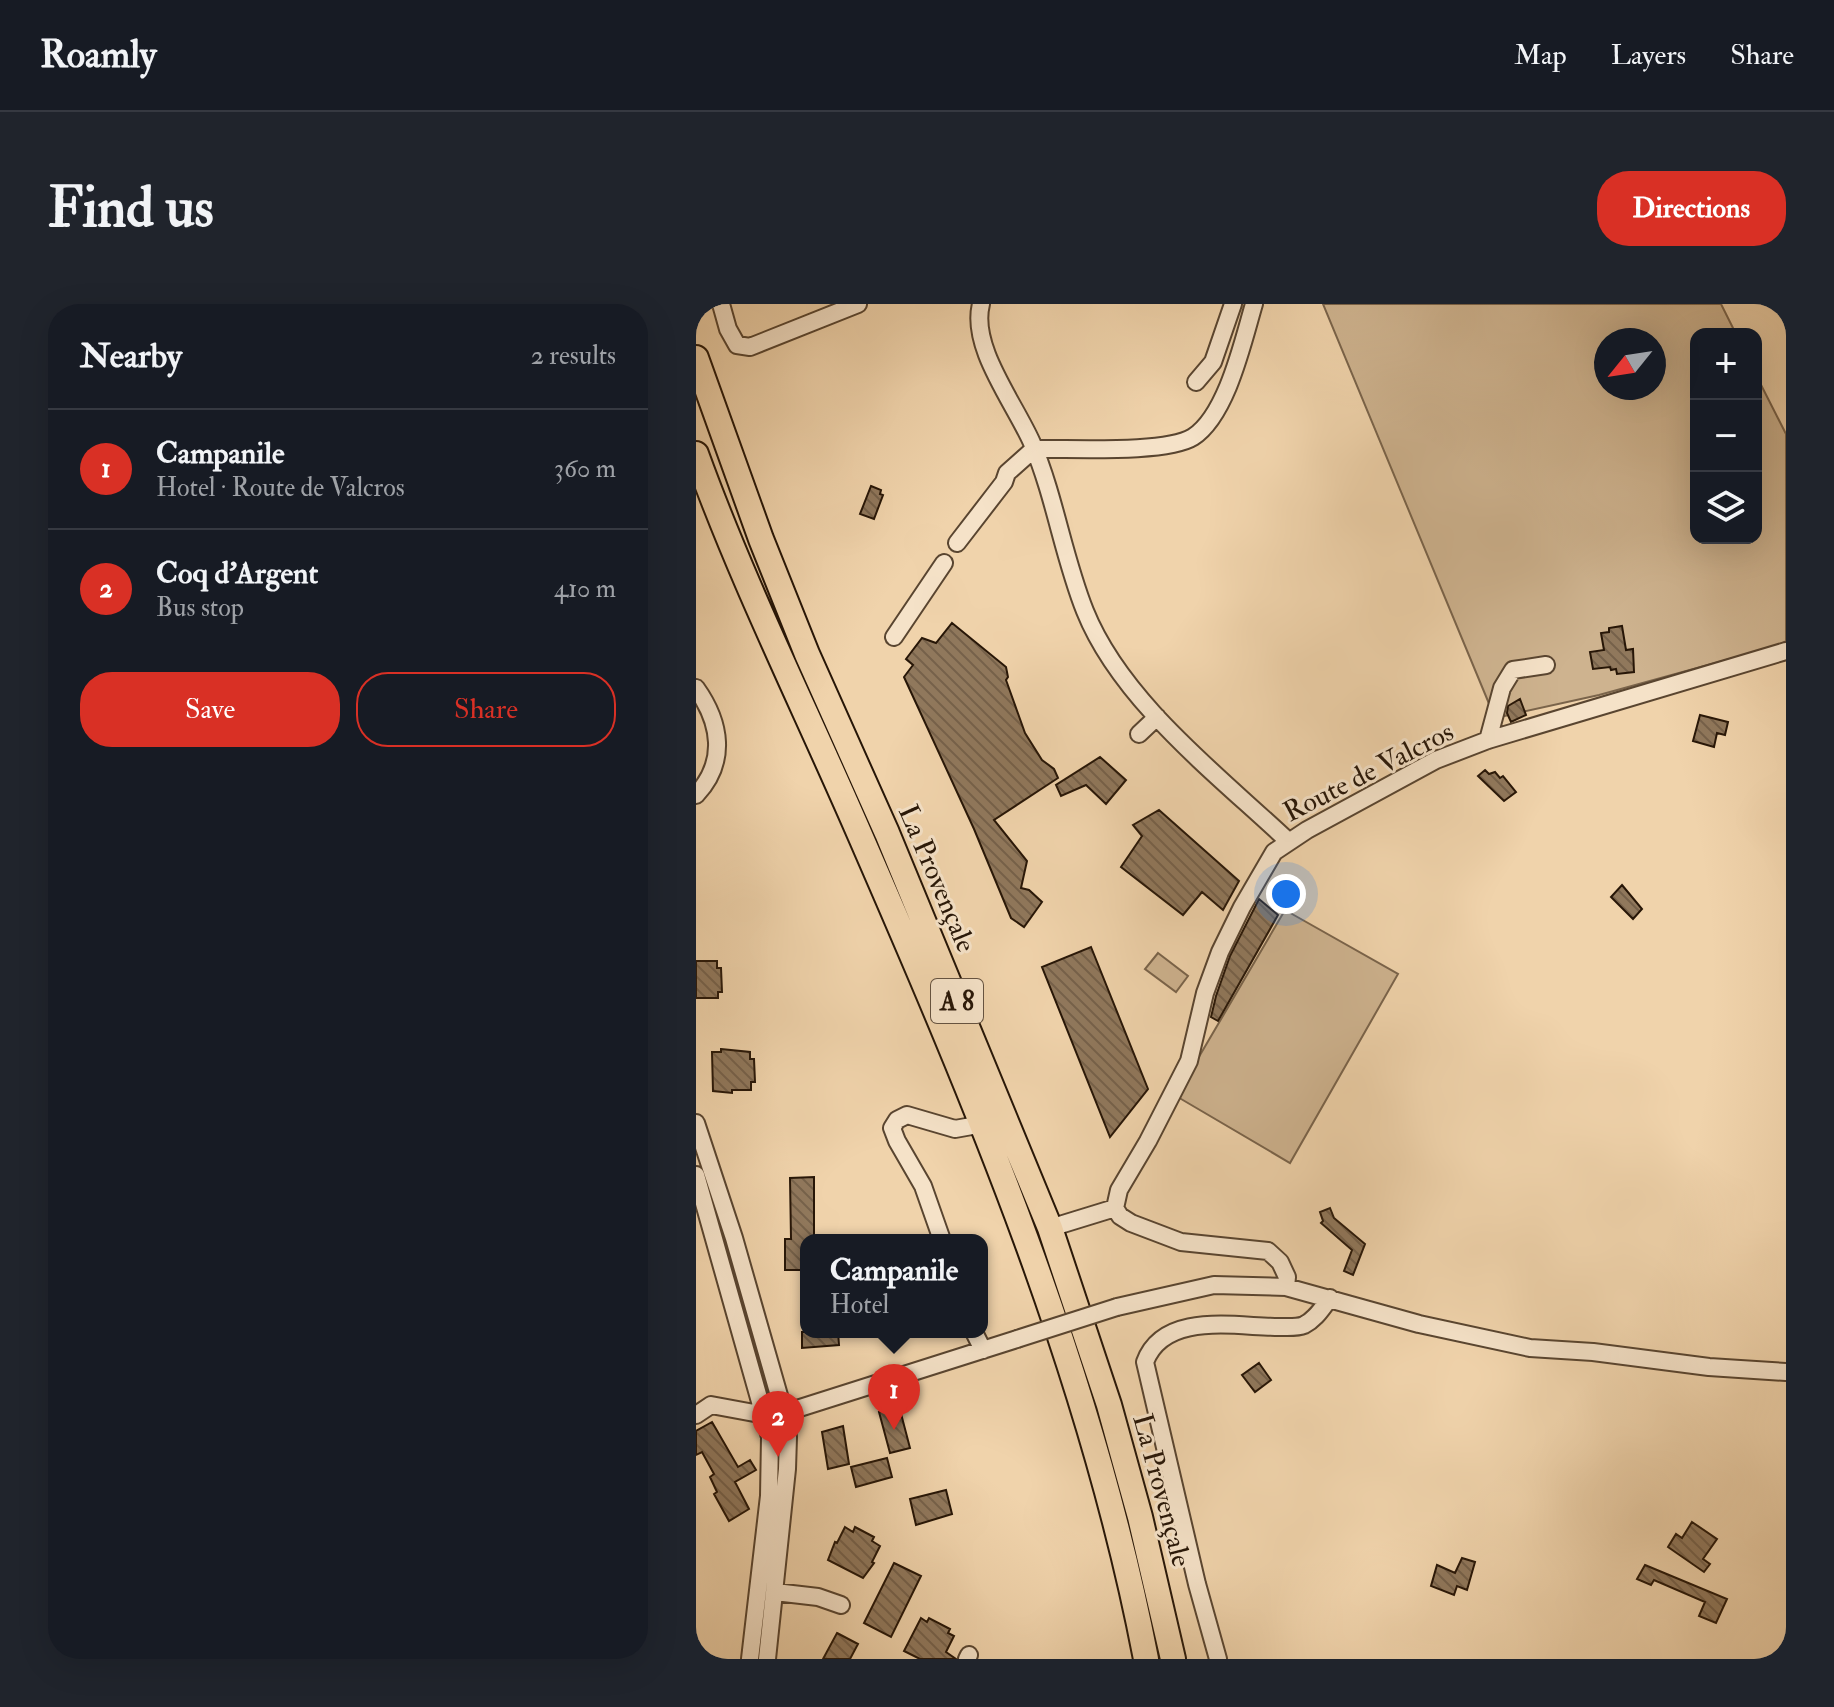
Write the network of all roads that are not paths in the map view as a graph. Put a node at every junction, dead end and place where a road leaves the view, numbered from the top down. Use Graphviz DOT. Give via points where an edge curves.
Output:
graph roads {
  1 [pos="721,304"];
  2 [pos="858,304"];
  3 [pos="981,304"];
  4 [pos="1233,304"];
  5 [pos="1254,304"];
  6 [pos="696,358"];
  7 [pos="1196,382"];
  8 [pos="1034,449"];
  9 [pos="696,454"];
  10 [pos="696,495"];
  11 [pos="957,543"];
  12 [pos="944,563"];
  13 [pos="894,637"];
  14 [pos="1786,651"];
  15 [pos="1546,665"];
  16 [pos="696,688"];
  17 [pos="1157,717"];
  18 [pos="1139,734"];
  19 [pos="1488,740"];
  20 [pos="696,795"];
  21 [pos="1288,841"];
  22 [pos="962,1073"];
  23 [pos="983,1124"];
  24 [pos="697,1128"];
  25 [pos="696,1175"];
  26 [pos="1115,1208"];
  27 [pos="1050,1228"];
  28 [pos="940,1234"];
  29 [pos="1286,1287"];
  30 [pos="1330,1298"];
  31 [pos="977,1338"];
  32 [pos="983,1350"];
  33 [pos="1786,1372"];
  34 [pos="784,1413"];
  35 [pos="696,1415"];
  36 [pos="765,1415"];
  37 [pos="775,1592"];
  38 [pos="841,1605"];
  39 [pos="750,1659"];
  40 [pos="767,1659"];
  41 [pos="1146,1659"];
  42 [pos="1173,1659"];
  43 [pos="1218,1659"];
  1 -- 2 [label="street" via="732,338 737,345 750,347"];
  3 -- 8 [label="street" via="981,342"];
  4 -- 7 [label="street" via="1213,362"];
  5 -- 8 [label="street" via="1216,409 1192,438 1159,445"];
  6 -- 27 [label="highway, La Provençale / A 8" via="801,640"];
  8 -- 11 [label="street" via="1007,473"];
  8 -- 17 [label="street" via="1085,611 1117,668"];
  9 -- 22 [label="highway, La Provençale / A 8"];
  10 -- 22 [label="highway"];
  12 -- 13 [label="street"];
  14 -- 19 [label="street, Route de Valcros"];
  15 -- 19 [label="street" via="1513,670 1502,688"];
  16 -- 20 [label="street" via="709,706 719,753"];
  17 -- 18 [label="street"];
  17 -- 21 [label="street"];
  19 -- 21 [label="street, Route de Valcros" via="1436,760"];
  21 -- 26 [label="street, Route de Valcros" via="1274,852 1268,874 1220,952 1189,1061 1119,1190"];
  22 -- 23 [label="highway, La Provençale / A 8"];
  23 -- 28 [label="street" via="955,1129 907,1115 892,1128 923,1186"];
  23 -- 41 [label="highway, La Provençale / A 8" via="1074,1378"];
  24 -- 34 [label="street"];
  25 -- 36 [label="street"];
  26 -- 27 [label="street"];
  26 -- 29 [label="street" via="1131,1223 1181,1242 1268,1251 1280,1262"];
  27 -- 42 [label="highway, La Provençale / A 8" via="1109,1405"];
  29 -- 30 [label="street"];
  29 -- 32 [label="street, bridge" via="1214,1285 1117,1307"];
  30 -- 33 [label="street" via="1530,1348"];
  30 -- 43 [label="street" via="1301,1326 1184,1329 1157,1341 1145,1362"];
  31 -- 32 [label="street"];
  32 -- 34 [label="street"];
  34 -- 36 [label="street"];
  34 -- 37 [label="street" via="789,1446"];
  35 -- 36 [label="street" via="711,1405"];
  36 -- 39 [label="street" via="769,1496"];
  37 -- 38 [label="street"];
  37 -- 40 [label="street"];
}
